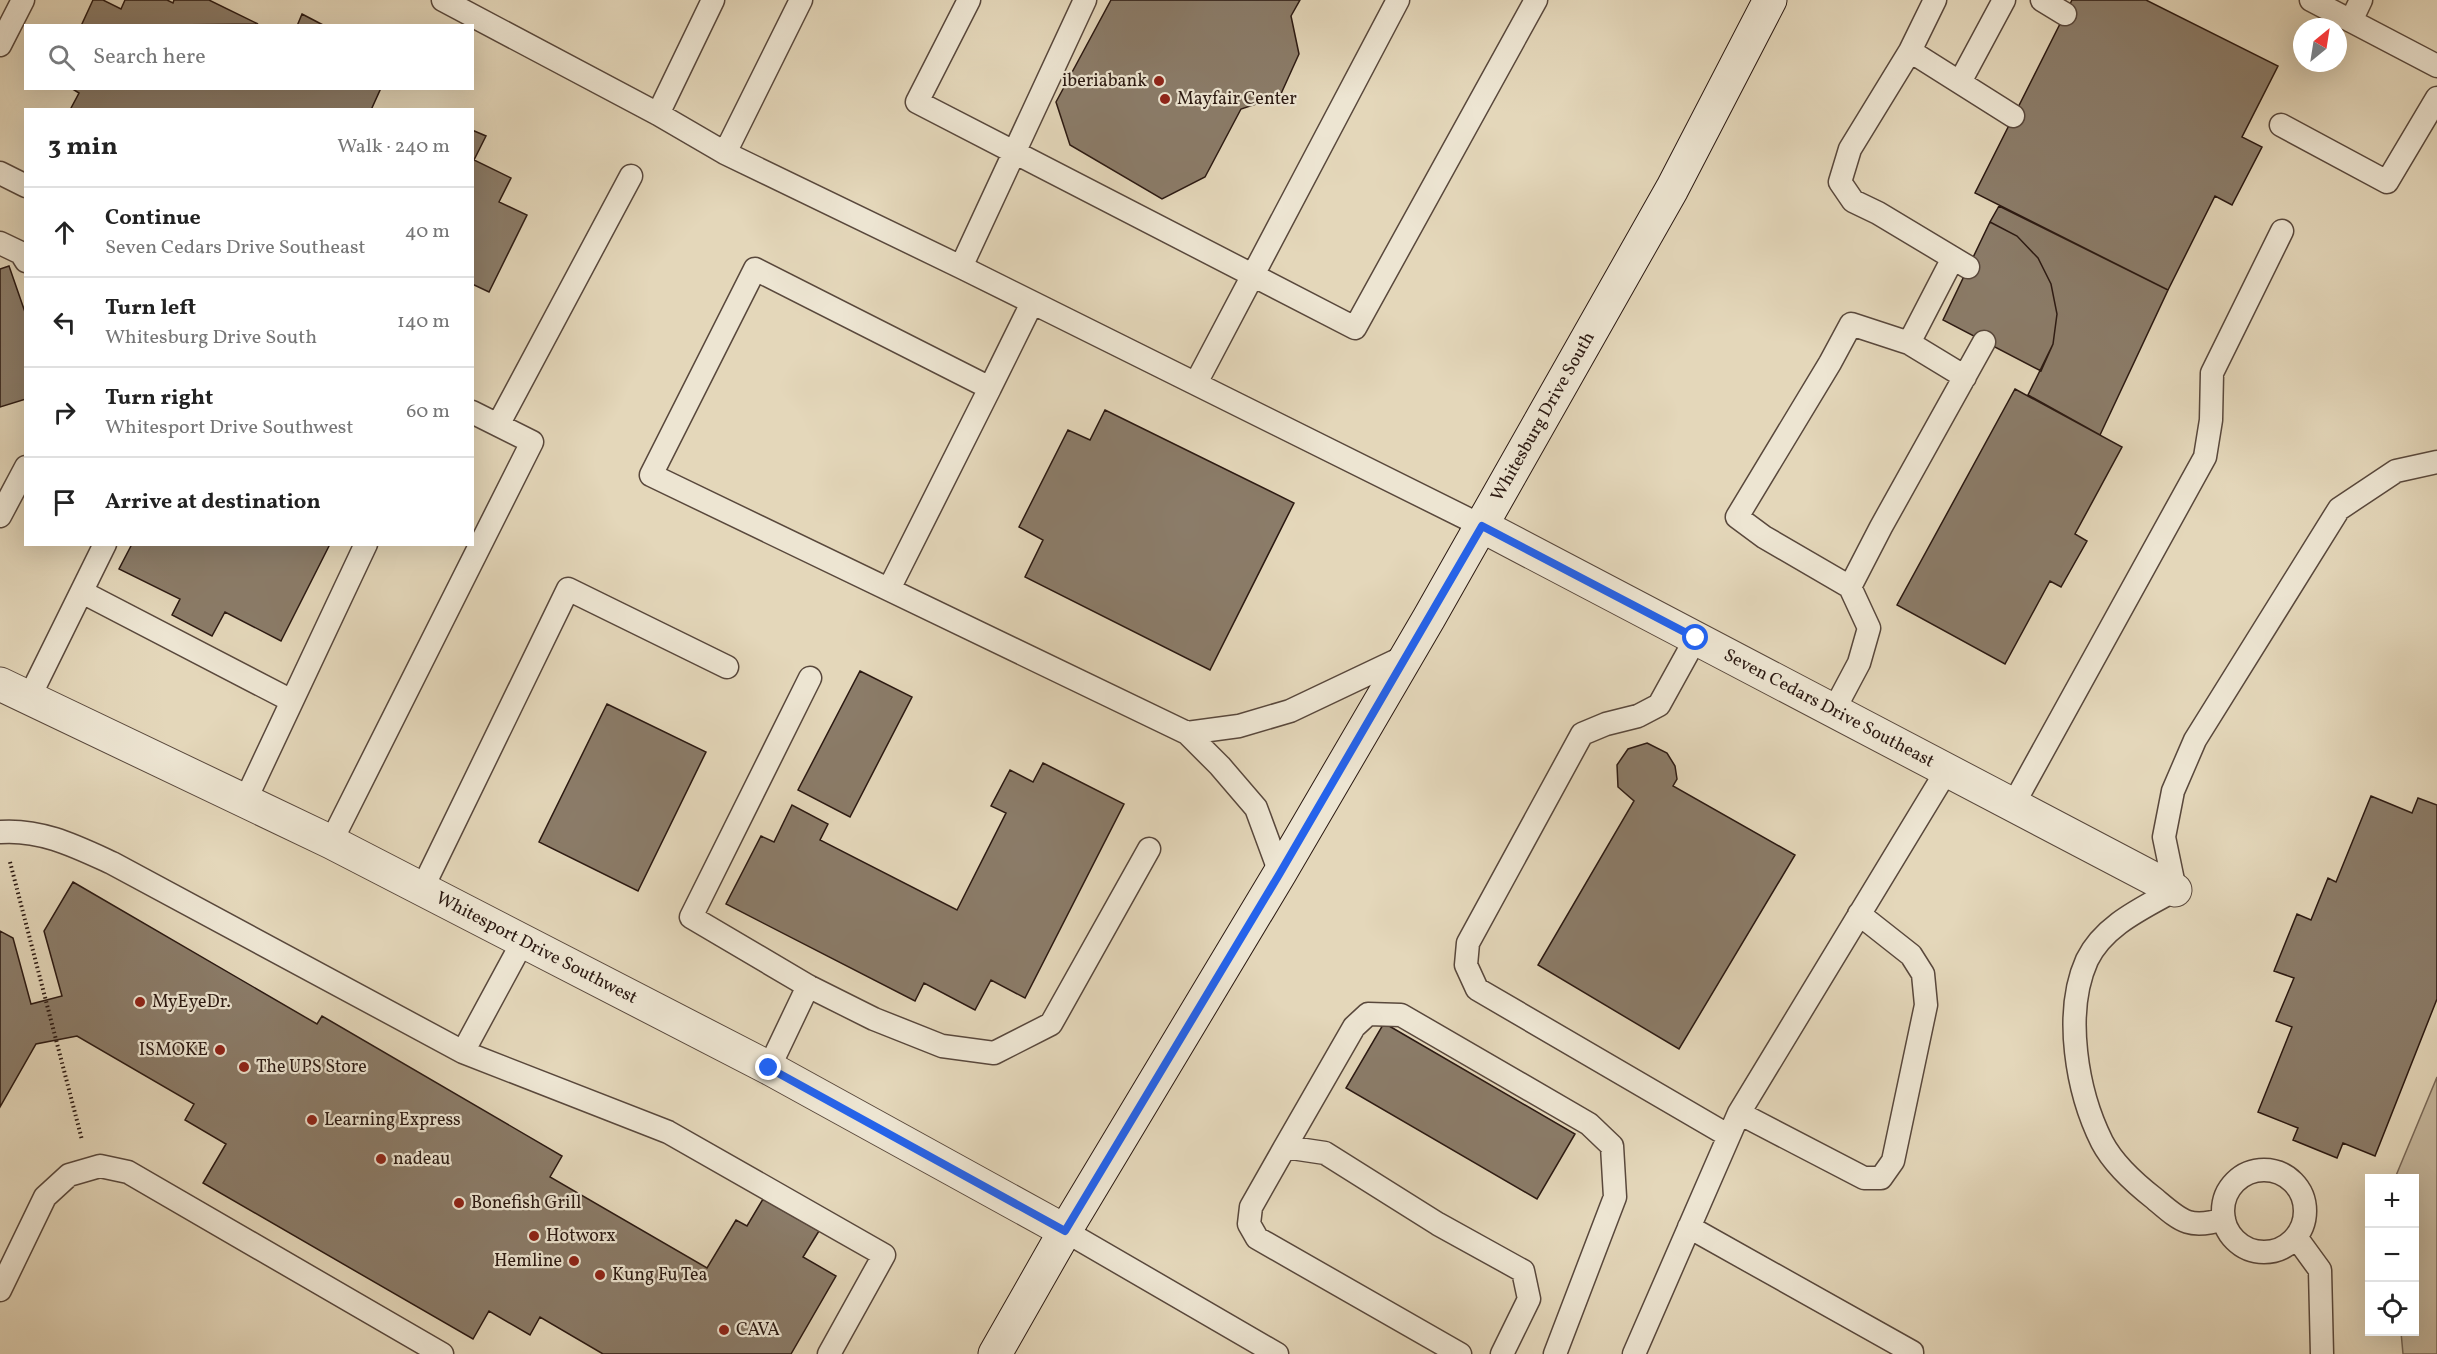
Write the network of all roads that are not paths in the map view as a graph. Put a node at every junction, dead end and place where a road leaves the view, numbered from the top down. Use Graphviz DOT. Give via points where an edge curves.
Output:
graph roads {
  1 [pos="23,0"];
  2 [pos="443,0"];
  3 [pos="713,0"];
  4 [pos="801,0"];
  5 [pos="969,0"];
  6 [pos="1085,0"];
  7 [pos="1398,0"];
  8 [pos="1536,0"];
  9 [pos="1770,0"];
  10 [pos="1935,0"];
  11 [pos="2004,0"];
  12 [pos="2042,0"];
  13 [pos="2311,0"];
  14 [pos="2361,0"];
  15 [pos="2065,14"];
  16 [pos="2351,21"];
  17 [pos="0,45"];
  18 [pos="1910,51"];
  19 [pos="2437,66"];
  20 [pos="1960,82"];
  21 [pos="2437,98"];
  22 [pos="658,114"];
  23 [pos="2013,116"];
  24 [pos="2281,125"];
  25 [pos="725,153"];
  26 [pos="1014,153"];
  27 [pos="0,173"];
  28 [pos="631,176"];
  29 [pos="24,185"];
  30 [pos="2282,231"];
  31 [pos="0,243"];
  32 [pos="24,258"];
  33 [pos="961,267"];
  34 [pos="1254,277"];
  35 [pos="1032,303"];
  36 [pos="1984,342"];
  37 [pos="1909,343"];
  38 [pos="1965,377"];
  39 [pos="1196,383"];
  40 [pos="990,388"];
  41 [pos="474,413"];
  42 [pos="498,425"];
  43 [pos="2437,462"];
  44 [pos="24,471"];
  45 [pos="0,516"];
  46 [pos="1482,526"];
  47 [pos="104,546"];
  48 [pos="365,546"];
  49 [pos="1850,587"];
  50 [pos="889,589"];
  51 [pos="82,592"];
  52 [pos="1696,638"];
  53 [pos="1408,655"];
  54 [pos="727,667"];
  55 [pos="810,678"];
  56 [pos="0,684"];
  57 [pos="29,698"];
  58 [pos="292,701"];
  59 [pos="1834,710"];
  60 [pos="1187,733"];
  61 [pos="1947,770"];
  62 [pos="245,801"];
  63 [pos="2013,805"];
  64 [pos="1,832"];
  65 [pos="330,842"];
  66 [pos="1149,849"];
  67 [pos="1280,873"];
  68 [pos="422,889"];
  69 [pos="2175,890"];
  70 [pos="1859,914"];
  71 [pos="523,941"];
  72 [pos="808,986"];
  73 [pos="463,1052"];
  74 [pos="769,1068"];
  75 [pos="1739,1113"];
  76 [pos="1729,1136"];
  77 [pos="1285,1147"];
  78 [pos="2224,1219"];
  79 [pos="1689,1227"];
  80 [pos="1065,1231"];
  81 [pos="2296,1237"];
  82 [pos="0,1290"];
  83 [pos="442,1354"];
  84 [pos="829,1354"];
  85 [pos="995,1354"];
  86 [pos="1277,1354"];
  87 [pos="1460,1354"];
  88 [pos="1502,1354"];
  89 [pos="1555,1354"];
  90 [pos="1634,1354"];
  91 [pos="1912,1354"];
  92 [pos="2322,1354"];
  1 -- 17 [label="lane"];
  2 -- 22 [label="lane"];
  3 -- 22 [label="lane"];
  4 -- 25 [label="lane"];
  5 -- 26 [label="lane" via="916,102"];
  6 -- 26 [label="lane"];
  7 -- 34 [label="lane"];
  8 -- 34 [label="lane" via="1355,328"];
  9 -- 46 [label="street, Whitesburg Drive South" via="1672,189"];
  10 -- 18 [label="lane"];
  11 -- 20 [label="lane"];
  12 -- 15 [label="lane"];
  13 -- 16 [label="lane"];
  14 -- 16 [label="lane"];
  16 -- 19 [label="lane"];
  18 -- 20 [label="lane"];
  18 -- 37 [label="lane" via="1850,149 1840,182 1853,201 1961,263"];
  20 -- 23 [label="lane"];
  21 -- 24 [label="lane" via="2387,182"];
  22 -- 25 [label="lane"];
  25 -- 33 [label="lane"];
  26 -- 33 [label="lane"];
  26 -- 34 [label="lane"];
  27 -- 29 [label="lane"];
  28 -- 42 [label="lane"];
  30 -- 63 [label="lane" via="2212,373 2205,457"];
  31 -- 32 [label="lane"];
  33 -- 35 [label="lane"];
  34 -- 39 [label="lane"];
  35 -- 39 [label="lane"];
  35 -- 40 [label="lane"];
  36 -- 38 [label="lane"];
  37 -- 38 [label="lane"];
  37 -- 49 [label="lane" via="1851,324 1737,517"];
  38 -- 49 [label="lane"];
  39 -- 46 [label="lane"];
  40 -- 50 [label="lane"];
  40 -- 50 [label="lane" via="754,269 651,475"];
  41 -- 42 [label="lane"];
  42 -- 65 [label="lane" via="532,442"];
  43 -- 69 [label="lane" via="2396,471 2338,509 2195,740 2173,791 2164,837"];
  44 -- 45 [label="lane"];
  46 -- 52 [label="street, Seven Cedars Drive Southeast"];
  46 -- 53 [label="street, Whitesburg Drive South"];
  47 -- 51 [label="lane"];
  48 -- 58 [label="lane"];
  49 -- 59 [label="lane" via="1869,628 1859,663"];
  50 -- 60 [label="lane"];
  51 -- 57 [label="lane"];
  51 -- 58 [label="lane"];
  52 -- 59 [label="street, Seven Cedars Drive Southeast"];
  52 -- 76 [label="lane" via="1659,705 1582,734 1468,943 1466,965 1477,989"];
  53 -- 60 [label="lane" via="1290,711 1239,726"];
  53 -- 67 [label="street, Whitesburg Drive South"];
  54 -- 68 [label="lane" via="568,589"];
  55 -- 72 [label="lane" via="691,917"];
  56 -- 57 [label="street, Whitesport Drive Southwest"];
  57 -- 62 [label="street, Whitesport Drive Southwest"];
  58 -- 62 [label="lane"];
  59 -- 61 [label="street, Seven Cedars Drive Southeast"];
  60 -- 67 [label="lane" via="1256,808"];
  61 -- 63 [label="street, Seven Cedars Drive Southeast"];
  61 -- 70 [label="lane"];
  62 -- 65 [label="street, Whitesport Drive Southwest"];
  63 -- 69 [label="street, Seven Cedars Drive Southeast"];
  64 -- 73 [label="lane" via="20,831 60,839 112,863"];
  65 -- 68 [label="street, Whitesport Drive Southwest"];
  66 -- 72 [label="lane" via="1051,1024 994,1053 942,1046 874,1019"];
  67 -- 80 [label="street, Whitesburg Drive South"];
  68 -- 71 [label="street, Whitesport Drive Southwest"];
  69 -- 78 [label="lane" via="2129,915 2103,937 2087,960 2078,990 2074,1043 2086,1101 2103,1144 2135,1183 2179,1219 2203,1225"];
  70 -- 75 [label="lane"];
  70 -- 75 [label="lane" via="1911,955 1923,974 1926,1005 1893,1161 1881,1178 1864,1178"];
  71 -- 73 [label="lane"];
  71 -- 74 [label="street, Whitesport Drive Southwest"];
  72 -- 74 [label="lane"];
  73 -- 84 [label="lane" via="668,1132 884,1255"];
  74 -- 80 [label="street, Whitesport Drive Southwest"];
  75 -- 76 [label="lane"];
  76 -- 79 [label="lane"];
  77 -- 87 [label="lane" via="1251,1207 1249,1224 1257,1238"];
  77 -- 88 [label="lane" via="1325,1153 1522,1271 1529,1299"];
  77 -- 89 [label="lane" via="1354,1027 1368,1014 1401,1015 1589,1124 1612,1146 1615,1197"];
  78 -- 81 [label="lane" via="2236,1242 2247,1249 2274,1251"];
  78 -- 81 [label="lane" via="2223,1205 2235,1182 2253,1172 2274,1171 2292,1182 2303,1198 2305,1212"];
  79 -- 90 [label="lane"];
  79 -- 91 [label="lane"];
  80 -- 85 [label="street, Whitesburg Drive South"];
  80 -- 86 [label="lane"];
  81 -- 92 [label="lane" via="2320,1270"];
  82 -- 83 [label="lane" via="45,1197 69,1174 100,1166 128,1172"];
}
